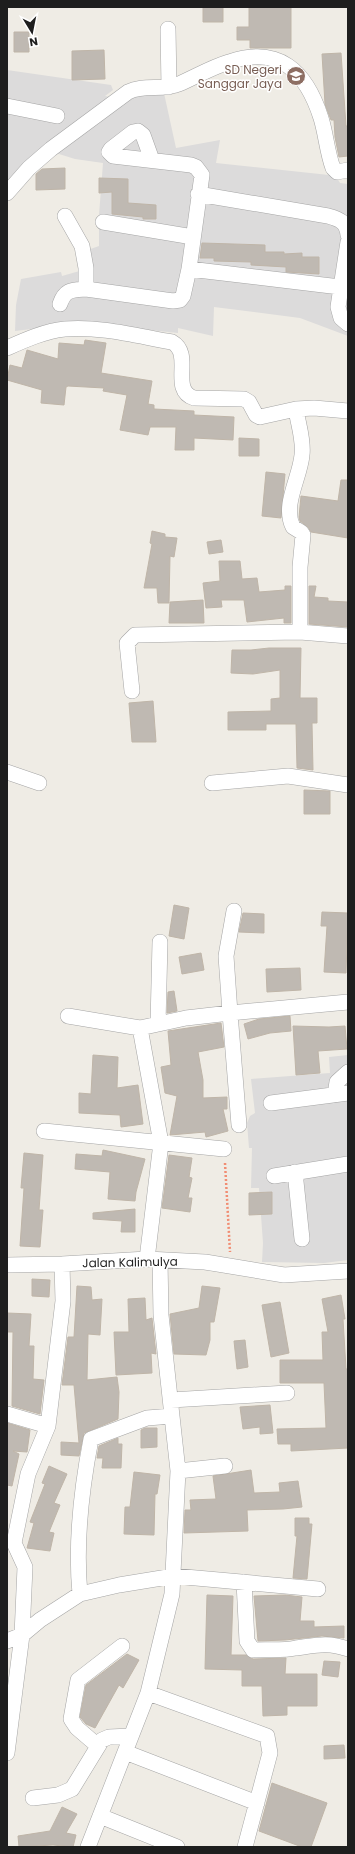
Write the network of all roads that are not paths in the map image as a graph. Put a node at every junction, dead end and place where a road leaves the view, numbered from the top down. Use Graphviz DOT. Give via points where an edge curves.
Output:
graph roads {
  1 [pos="168,29"];
  2 [pos="169,87"];
  3 [pos="7,106"];
  4 [pos="57,116"];
  5 [pos="152,160"];
  6 [pos="348,170"];
  7 [pos="7,193"];
  8 [pos="198,194"];
  9 [pos="65,216"];
  10 [pos="103,222"];
  11 [pos="348,235"];
  12 [pos="193,237"];
  13 [pos="348,242"];
  14 [pos="189,269"];
  15 [pos="340,287"];
  16 [pos="86,289"];
  17 [pos="60,304"];
  18 [pos="348,324"];
  19 [pos="7,348"];
  20 [pos="296,409"];
  21 [pos="348,411"];
  22 [pos="300,632"];
  23 [pos="348,636"];
  24 [pos="132,691"];
  25 [pos="7,772"];
  26 [pos="39,783"];
  27 [pos="212,783"];
  28 [pos="348,785"];
  29 [pos="234,911"];
  30 [pos="160,942"];
  31 [pos="348,1002"];
  32 [pos="230,1012"];
  33 [pos="68,1016"];
  34 [pos="158,1024"];
  35 [pos="140,1028"];
  36 [pos="348,1072"];
  37 [pos="342,1094"];
  38 [pos="271,1103"];
  39 [pos="239,1125"];
  40 [pos="44,1131"];
  41 [pos="161,1143"];
  42 [pos="224,1149"];
  43 [pos="348,1164"];
  44 [pos="295,1172"];
  45 [pos="274,1176"];
  46 [pos="302,1238"];
  47 [pos="154,1259"];
  48 [pos="62,1264"];
  49 [pos="7,1265"];
  50 [pos="348,1271"];
  51 [pos="287,1393"];
  52 [pos="171,1400"];
  53 [pos="7,1414"];
  54 [pos="172,1416"];
  55 [pos="48,1426"];
  56 [pos="225,1466"];
  57 [pos="178,1471"];
  58 [pos="174,1576"];
  59 [pos="244,1582"];
  60 [pos="318,1590"];
  61 [pos="80,1594"];
  62 [pos="22,1635"];
  63 [pos="7,1641"];
  64 [pos="122,1646"];
  65 [pos="348,1649"];
  66 [pos="148,1693"];
  67 [pos="131,1736"];
  68 [pos="98,1746"];
  69 [pos="125,1752"];
  70 [pos="7,1753"];
  71 [pos="33,1798"];
  72 [pos="257,1803"];
  73 [pos="100,1816"];
  74 [pos="88,1847"];
  75 [pos="177,1847"];
  76 [pos="245,1847"];
  1 -- 2 [label="street"];
  2 -- 6 [label="street" via="229,61 251,56 269,57 284,63 301,76 310,88 321,118 333,168 337,172"];
  2 -- 7 [label="street" via="137,89 123,95 51,149 29,168"];
  3 -- 4 [label="street"];
  5 -- 8 [label="street" via="196,167 202,175"];
  8 -- 11 [label="street" via="328,216 340,220 348,228"];
  8 -- 12 [label="street"];
  9 -- 16 [label="street" via="82,246"];
  10 -- 12 [label="street"];
  12 -- 14 [label="street"];
  13 -- 15 [label="street"];
  14 -- 15 [label="street"];
  14 -- 16 [label="street" via="180,300"];
  15 -- 18 [label="street" via="338,306 341,318"];
  16 -- 17 [label="street" via="68,290"];
  19 -- 20 [label="street" via="36,336 64,329 96,330 172,342 178,345 181,352 182,388 187,396 244,399 260,417"];
  20 -- 21 [label="street"];
  20 -- 22 [label="street" via="302,455 290,518 293,528 303,535"];
  22 -- 23 [label="street"];
  22 -- 24 [label="street" via="135,635 127,643"];
  25 -- 26 [label="street"];
  27 -- 28 [label="street" via="288,776"];
  29 -- 32 [label="street" via="226,956"];
  30 -- 34 [label="street"];
  31 -- 32 [label="street"];
  32 -- 34 [label="street"];
  32 -- 39 [label="street"];
  33 -- 35 [label="street"];
  34 -- 35 [label="street"];
  35 -- 41 [label="street"];
  36 -- 37 [label="street" via="337,1082"];
  37 -- 38 [label="street"];
  40 -- 41 [label="street"];
  41 -- 42 [label="street"];
  41 -- 47 [label="street"];
  43 -- 44 [label="street"];
  44 -- 45 [label="street"];
  44 -- 46 [label="street"];
  47 -- 48 [label="street, Jalan Kalimulya"];
  47 -- 50 [label="street, Jalan Kalimulya" via="205,1262 284,1275"];
  47 -- 52 [label="street"];
  48 -- 49 [label="street, Jalan Kalimulya"];
  48 -- 55 [label="street" via="62,1301"];
  51 -- 52 [label="street"];
  52 -- 54 [label="street"];
  53 -- 55 [label="street"];
  54 -- 57 [label="street"];
  54 -- 61 [label="street" via="147,1418 91,1439 79,1518"];
  55 -- 62 [label="street" via="28,1474 14,1543 25,1567"];
  56 -- 57 [label="street"];
  57 -- 58 [label="street"];
  58 -- 59 [label="street"];
  58 -- 61 [label="street"];
  58 -- 66 [label="street" via="170,1606"];
  59 -- 60 [label="street"];
  59 -- 65 [label="street" via="247,1640 253,1650 334,1644"];
  61 -- 62 [label="street"];
  62 -- 63 [label="street"];
  62 -- 70 [label="street"];
  64 -- 68 [label="street" via="77,1682 71,1719 77,1728"];
  66 -- 67 [label="street"];
  66 -- 72 [label="street" via="267,1736 270,1753"];
  67 -- 68 [label="street" via="108,1737"];
  67 -- 69 [label="street"];
  68 -- 71 [label="street" via="72,1790 58,1795"];
  69 -- 72 [label="street"];
  69 -- 73 [label="street"];
  72 -- 76 [label="street"];
  73 -- 74 [label="street"];
  73 -- 75 [label="street"];
}
